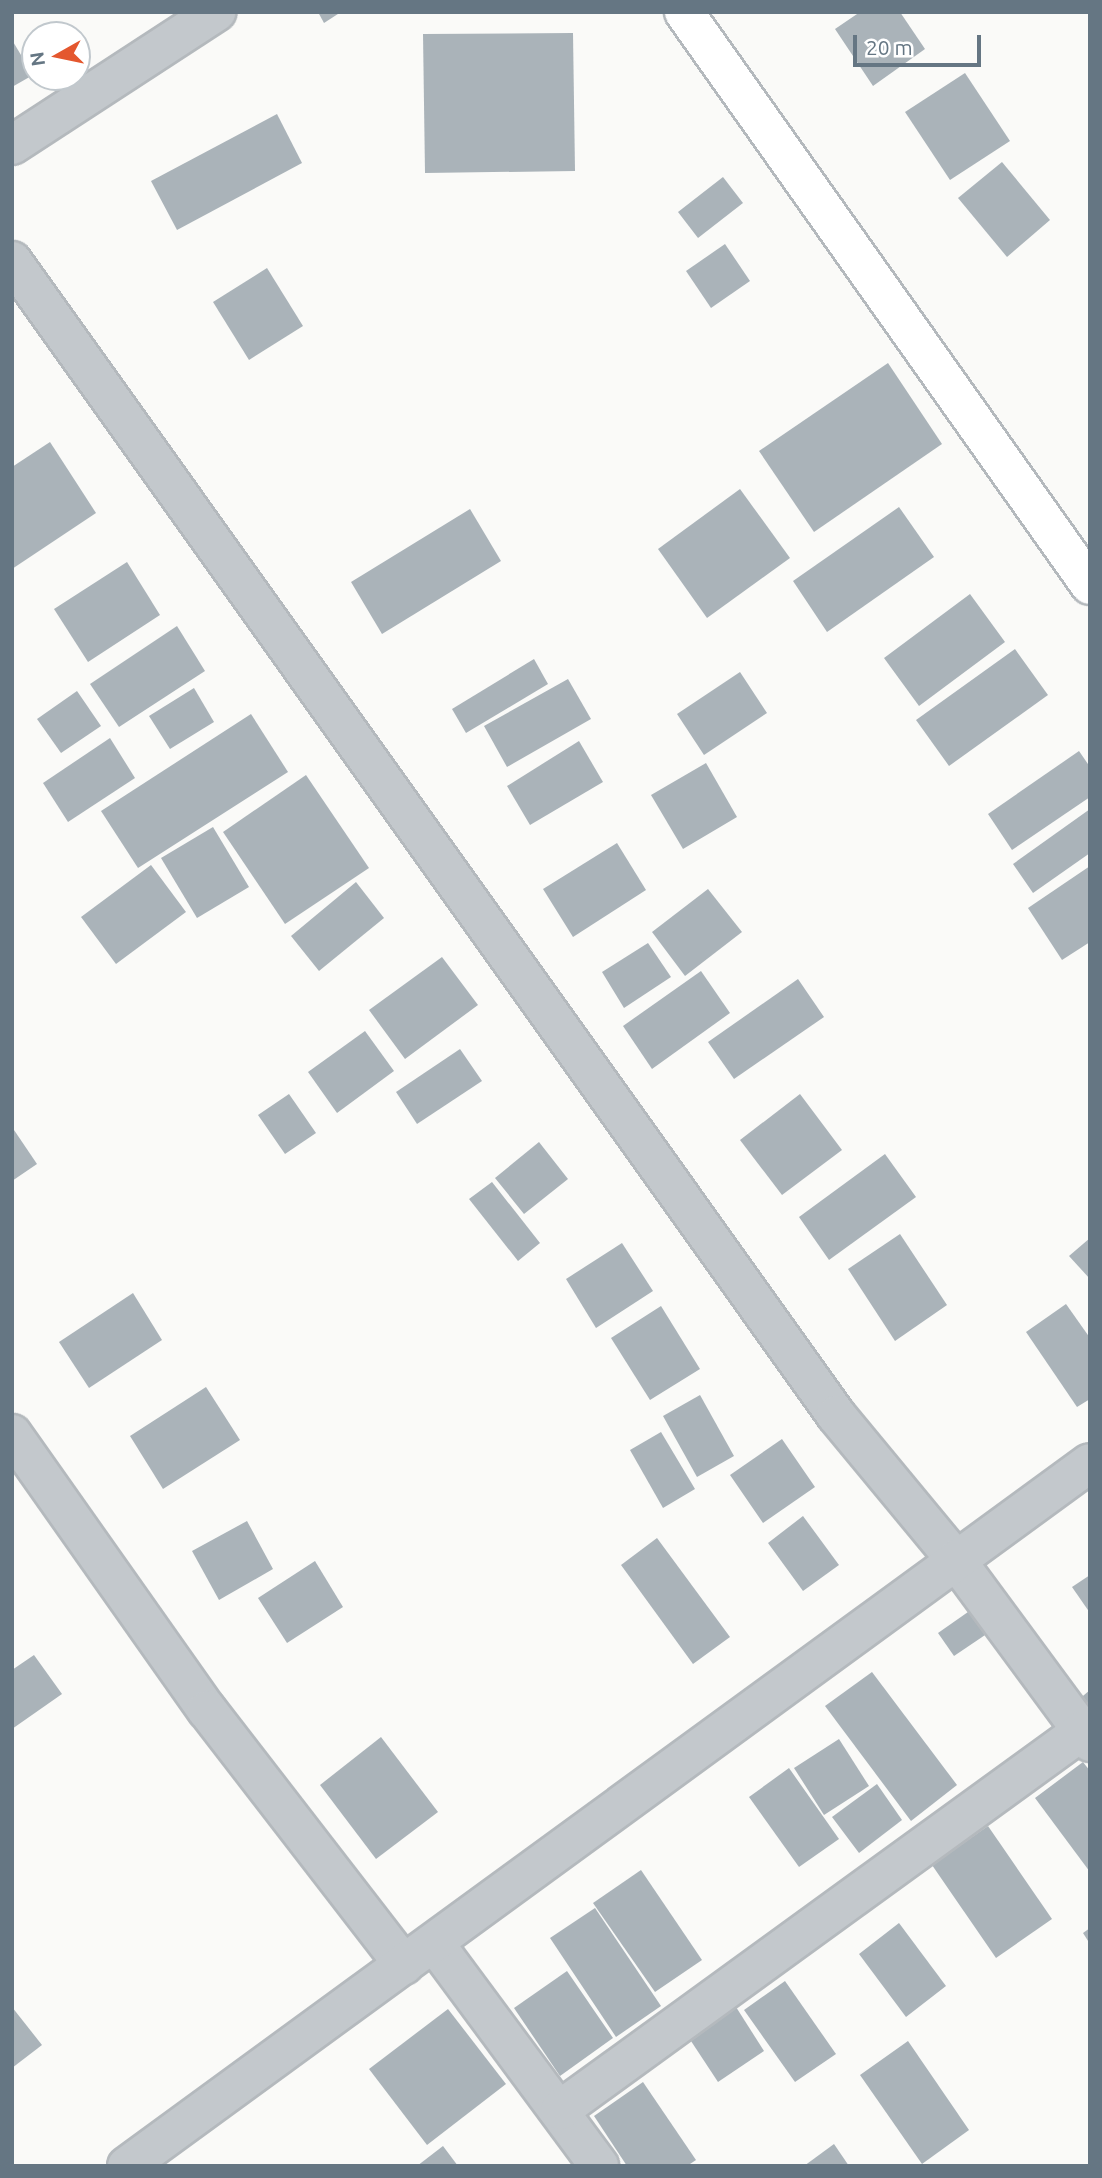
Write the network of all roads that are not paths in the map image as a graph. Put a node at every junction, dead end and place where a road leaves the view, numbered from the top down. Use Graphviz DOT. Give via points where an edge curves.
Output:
graph roads {
  1 [pos="216,12"];
  2 [pos="684,12"];
  3 [pos="12,145"];
  4 [pos="12,261"];
  5 [pos="1090,585"];
  6 [pos="12,1434"];
  7 [pos="1090,1463"];
  8 [pos="956,1560"];
  9 [pos="1086,1736"];
  10 [pos="420,1954"];
  11 [pos="560,2110"];
  12 [pos="127,2166"];
  13 [pos="598,2166"];
  1 -- 3 [label="street"];
  2 -- 5 [label="highway"];
  4 -- 8 [label="street" via="836,1415"];
  6 -- 10 [label="street" via="206,1710"];
  7 -- 8 [label="street"];
  8 -- 9 [label="street"];
  8 -- 10 [label="street"];
  9 -- 11 [label="street"];
  10 -- 11 [label="street"];
  10 -- 12 [label="street"];
  11 -- 13 [label="street"];
}
